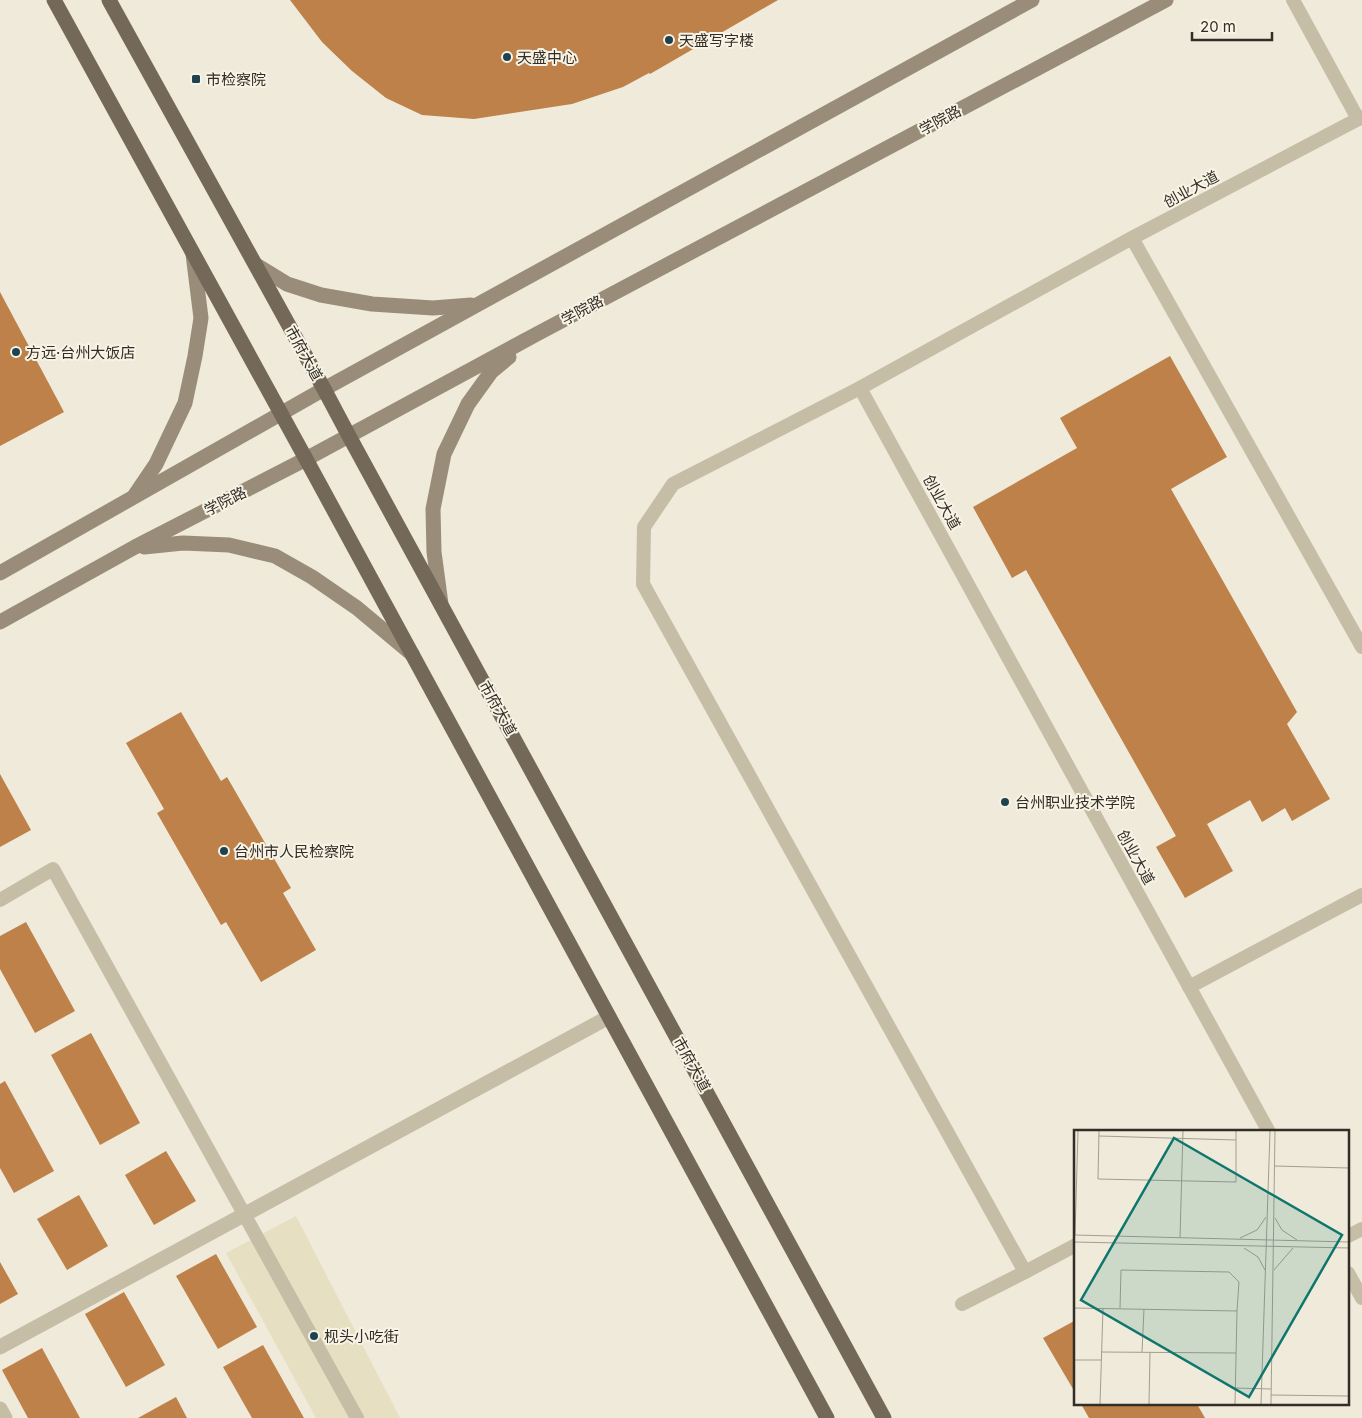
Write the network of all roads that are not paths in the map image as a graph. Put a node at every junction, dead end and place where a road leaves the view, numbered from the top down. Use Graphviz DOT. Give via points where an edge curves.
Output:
graph roads {
  1 [pos="54,0"];
  2 [pos="109,0"];
  3 [pos="1032,0"];
  4 [pos="1166,0"];
  5 [pos="1293,0"];
  6 [pos="1360,118"];
  7 [pos="1132,238"];
  8 [pos="193,252"];
  9 [pos="256,266"];
  10 [pos="478,305"];
  11 [pos="535,335"];
  12 [pos="860,388"];
  13 [pos="324,389"];
  14 [pos="281,413"];
  15 [pos="349,436"];
  16 [pos="306,459"];
  17 [pos="132,499"];
  18 [pos="135,548"];
  19 [pos="0,573"];
  20 [pos="441,604"];
  21 [pos="0,622"];
  22 [pos="1362,646"];
  23 [pos="413,655"];
  24 [pos="1362,895"];
  25 [pos="0,900"];
  26 [pos="1189,987"];
  27 [pos="609,1017"];
  28 [pos="1268,1130"];
  29 [pos="245,1214"];
  30 [pos="1362,1229"];
  31 [pos="1350,1235"];
  32 [pos="1074,1246"];
  33 [pos="1025,1272"];
  34 [pos="1350,1277"];
  35 [pos="1362,1298"];
  36 [pos="962,1304"];
  37 [pos="0,1347"];
  38 [pos="0,1409"];
  39 [pos="5,1418"];
  40 [pos="357,1418"];
  41 [pos="827,1418"];
  42 [pos="884,1418"];
  1 -- 8 [label="main road"];
  2 -- 9 [label="main road, 市府大道"];
  3 -- 10 [label="main road"];
  4 -- 11 [label="main road, 学院路"];
  5 -- 6 [label="lane"];
  6 -- 7 [label="lane, 创业大道"];
  7 -- 12 [label="lane, 创业大道"];
  7 -- 22 [label="lane"];
  8 -- 14 [label="main road"];
  8 -- 17 [label="main road" via="201,318 186,403 156,464"];
  9 -- 10 [label="main road" via="287,284 372,304 433,308"];
  9 -- 13 [label="main road, 市府大道"];
  10 -- 13 [label="main road"];
  11 -- 15 [label="main road, 学院路"];
  11 -- 20 [label="main road" via="491,372 468,404 444,454 433,509 434,552"];
  12 -- 26 [label="lane, 创业大道"];
  12 -- 33 [label="lane" via="673,484 644,527 643,584"];
  13 -- 14 [label="main road"];
  13 -- 15 [label="main road, 市府大道"];
  14 -- 16 [label="main road"];
  14 -- 17 [label="main road"];
  15 -- 16 [label="main road, 学院路"];
  15 -- 20 [label="main road, 市府大道"];
  16 -- 18 [label="main road, 学院路"];
  16 -- 23 [label="main road"];
  17 -- 19 [label="main road"];
  18 -- 21 [label="main road, 学院路"];
  18 -- 23 [label="main road" via="184,542 229,545 276,556 358,608"];
  20 -- 42 [label="main road, 市府大道"];
  23 -- 27 [label="main road"];
  24 -- 26 [label="lane"];
  25 -- 29 [label="lane" via="53,869"];
  26 -- 28 [label="lane, 创业大道"];
  27 -- 29 [label="street"];
  27 -- 41 [label="main road"];
  29 -- 37 [label="street"];
  29 -- 40 [label="lane"];
  30 -- 31 [label="lane"];
  32 -- 33 [label="lane"];
  33 -- 36 [label="lane"];
  34 -- 35 [label="lane"];
  38 -- 39 [label="street"];
}
